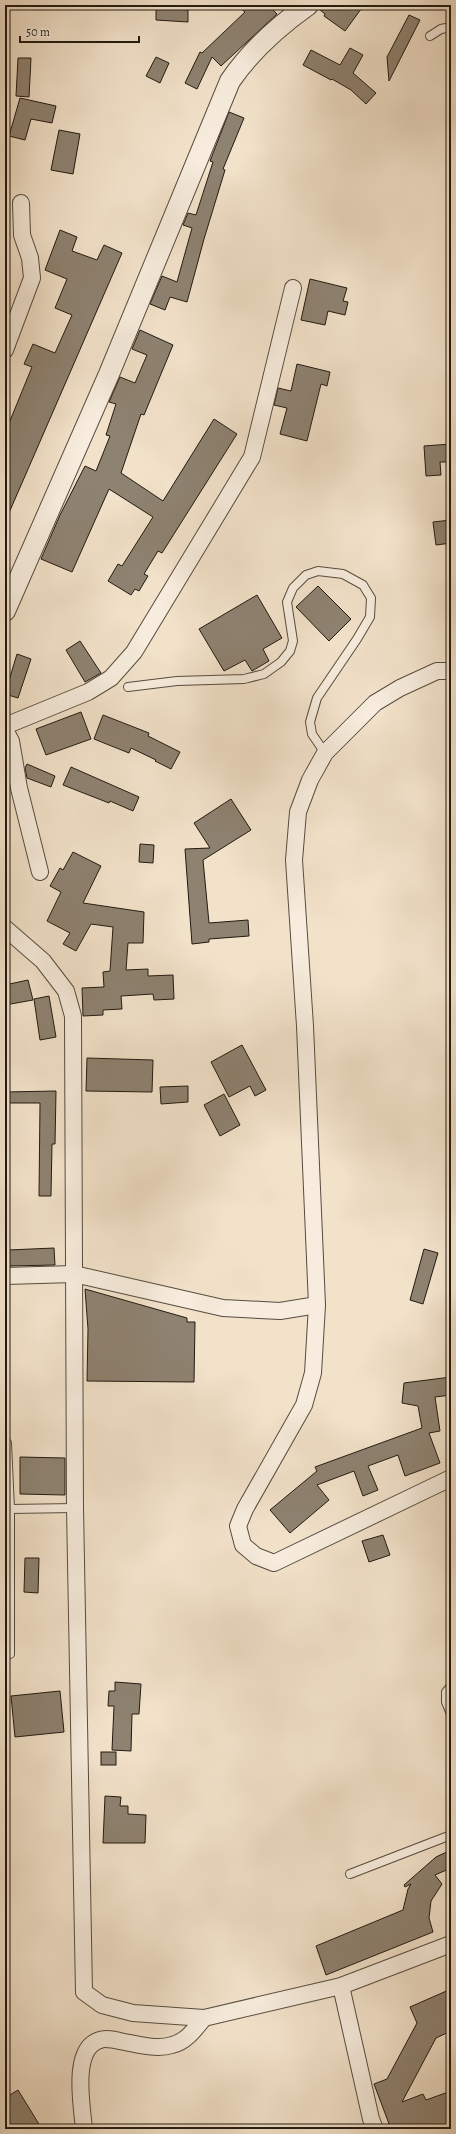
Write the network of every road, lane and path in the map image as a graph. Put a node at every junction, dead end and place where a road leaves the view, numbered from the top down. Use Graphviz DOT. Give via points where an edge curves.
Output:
graph roads {
  1 [pos="308,5"];
  2 [pos="451,27"];
  3 [pos="430,36"];
  4 [pos="21,203"];
  5 [pos="294,288"];
  6 [pos="5,350"];
  7 [pos="5,612"];
  8 [pos="451,671"];
  9 [pos="128,687"];
  10 [pos="5,726"];
  11 [pos="5,730"];
  12 [pos="325,752"];
  13 [pos="40,872"];
  14 [pos="5,928"];
  15 [pos="74,1274"];
  16 [pos="5,1276"];
  17 [pos="317,1305"];
  18 [pos="7,1443"];
  19 [pos="451,1478"];
  20 [pos="75,1508"];
  21 [pos="10,1509"];
  22 [pos="10,1654"];
  23 [pos="451,1686"];
  24 [pos="451,1714"];
  25 [pos="451,1835"];
  26 [pos="350,1874"];
  27 [pos="451,1944"];
  28 [pos="341,1986"];
  29 [pos="204,2018"];
  30 [pos="84,2129"];
  31 [pos="375,2129"];
  1 -- 7 [label="street" via="261,43 244,60 230,81 109,374"];
  2 -- 3 [label="lane" via="441,29"];
  4 -- 6 [label="street" via="22,235 30,258 32,278"];
  5 -- 10 [label="street" via="252,456 134,652 111,678 88,692"];
  8 -- 12 [label="street" via="437,671 375,703"];
  9 -- 12 [label="lane" via="177,681 244,679 264,674 281,662 290,651 293,641 287,602 293,588 306,575 318,570 343,574 363,585 371,598 370,617 358,639 317,698 310,722 312,734"];
  11 -- 13 [label="street" via="11,741 19,788"];
  12 -- 17 [label="street" via="310,780 298,812 294,860 305,1026"];
  14 -- 15 [label="street" via="43,962 66,991 73,1016"];
  15 -- 16 [label="street"];
  15 -- 17 [label="street" via="223,1308 280,1311"];
  15 -- 20 [label="street"];
  17 -- 19 [label="street" via="313,1373 304,1405 245,1509 238,1526 243,1545 256,1556 274,1563"];
  18 -- 21 [label="lane"];
  20 -- 21 [label="lane"];
  20 -- 29 [label="street" via="84,1992 102,2005 133,2013"];
  21 -- 22 [label="lane"];
  23 -- 24 [label="lane" via="446,1692 446,1702"];
  25 -- 26 [label="lane"];
  27 -- 28 [label="street"];
  28 -- 29 [label="street"];
  28 -- 31 [label="street"];
  29 -- 30 [label="street" via="188,2037 173,2045 156,2047 101,2039 89,2046 82,2060 81,2100"];
}
